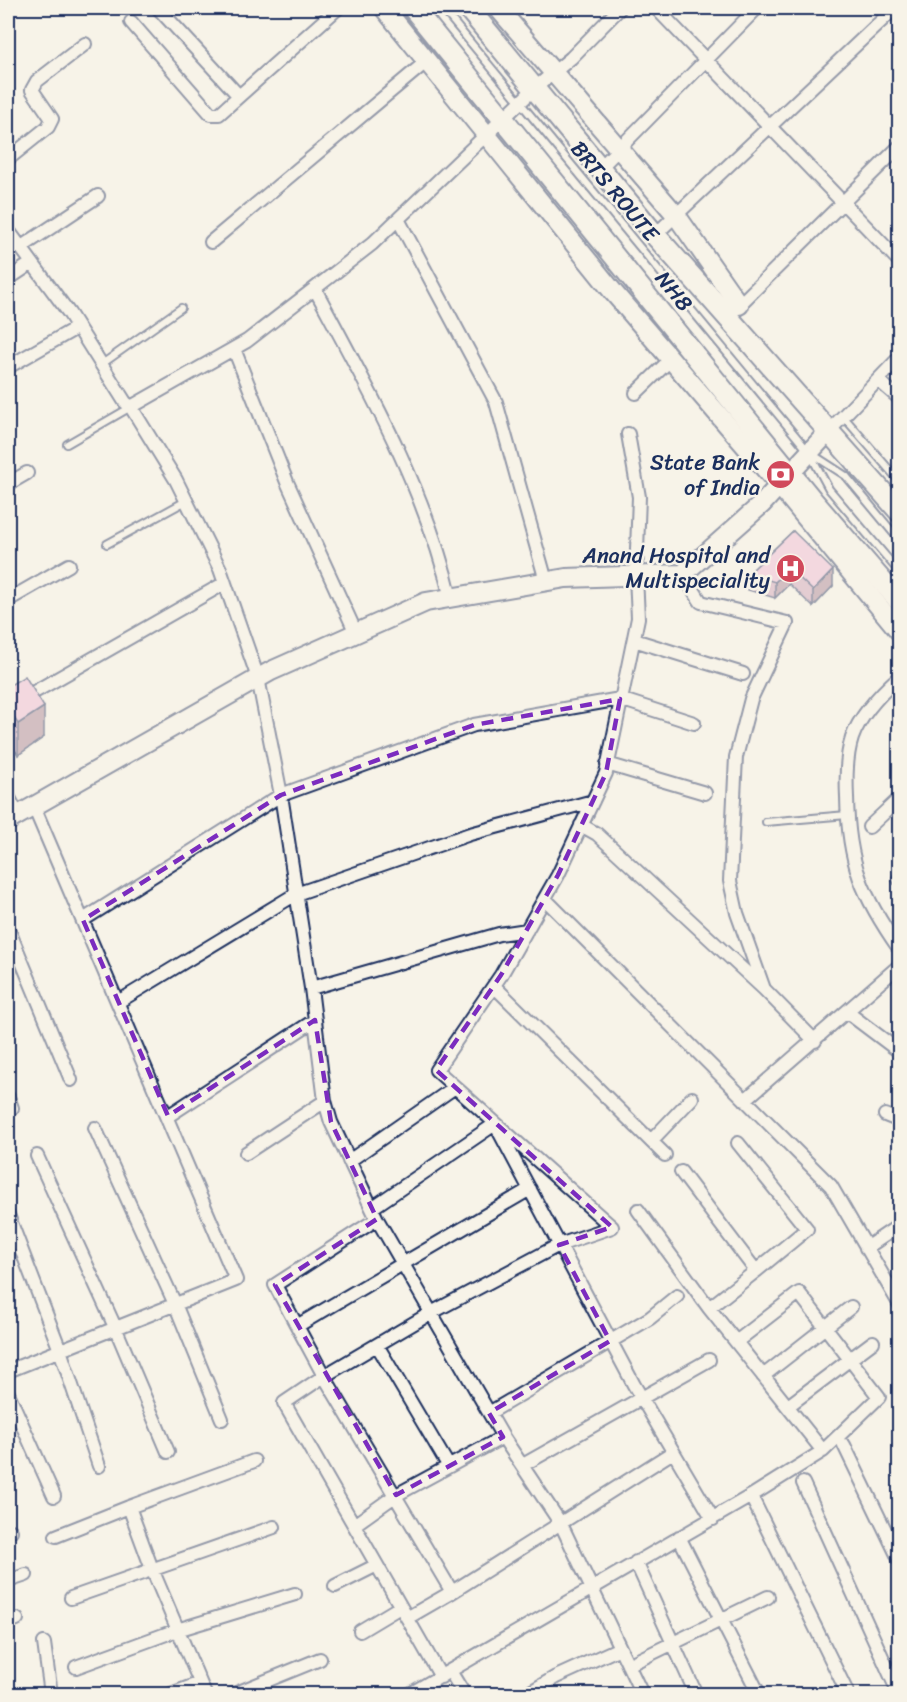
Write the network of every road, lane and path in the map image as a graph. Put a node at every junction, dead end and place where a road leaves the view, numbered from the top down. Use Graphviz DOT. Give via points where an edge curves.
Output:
graph roads {
  1 [pos="159,8"];
  2 [pos="338,8"];
  3 [pos="384,8"];
  4 [pos="413,8"];
  5 [pos="442,8"];
  6 [pos="468,8"];
  7 [pos="498,8"];
  8 [pos="620,8"];
  9 [pos="656,8"];
  10 [pos="757,8"];
  11 [pos="895,8"];
  12 [pos="130,22"];
  13 [pos="85,44"];
  14 [pos="706,60"];
  15 [pos="427,61"];
  16 [pos="552,74"];
  17 [pos="534,89"];
  18 [pos="239,96"];
  19 [pos="518,104"];
  20 [pos="502,118"];
  21 [pos="770,126"];
  22 [pos="486,134"];
  23 [pos="900,146"];
  24 [pos="620,147"];
  25 [pos="8,159"];
  26 [pos="600,168"];
  27 [pos="98,196"];
  28 [pos="843,203"];
  29 [pos="676,215"];
  30 [pos="398,219"];
  31 [pos="8,230"];
  32 [pos="656,235"];
  33 [pos="211,242"];
  34 [pos="20,248"];
  35 [pos="32,262"];
  36 [pos="900,262"];
  37 [pos="8,279"];
  38 [pos="315,289"];
  39 [pos="181,308"];
  40 [pos="733,310"];
  41 [pos="78,327"];
  42 [pos="234,349"];
  43 [pos="900,357"];
  44 [pos="671,359"];
  45 [pos="101,364"];
  46 [pos="8,367"];
  47 [pos="878,380"];
  48 [pos="636,393"];
  49 [pos="900,399"];
  50 [pos="131,407"];
  51 [pos="843,416"];
  52 [pos="829,431"];
  53 [pos="628,434"];
  54 [pos="66,444"];
  55 [pos="809,452"];
  56 [pos="27,473"];
  57 [pos="784,479"];
  58 [pos="900,482"];
  59 [pos="8,484"];
  60 [pos="187,501"];
  61 [pos="900,512"];
  62 [pos="900,542"];
  63 [pos="107,544"];
  64 [pos="69,565"];
  65 [pos="900,573"];
  66 [pos="683,574"];
  67 [pos="636,576"];
  68 [pos="546,581"];
  69 [pos="225,584"];
  70 [pos="451,598"];
  71 [pos="8,600"];
  72 [pos="900,602"];
  73 [pos="900,632"];
  74 [pos="356,633"];
  75 [pos="634,640"];
  76 [pos="743,674"];
  77 [pos="900,676"];
  78 [pos="258,678"];
  79 [pos="620,699"];
  80 [pos="8,707"];
  81 [pos="694,723"];
  82 [pos="607,764"];
  83 [pos="705,793"];
  84 [pos="281,795"];
  85 [pos="8,796"];
  86 [pos="900,798"];
  87 [pos="592,801"];
  88 [pos="20,814"];
  89 [pos="847,815"];
  90 [pos="766,822"];
  91 [pos="581,825"];
  92 [pos="869,827"];
  93 [pos="296,894"];
  94 [pos="545,899"];
  95 [pos="83,920"];
  96 [pos="8,928"];
  97 [pos="526,930"];
  98 [pos="900,950"];
  99 [pos="900,965"];
  100 [pos="495,986"];
  101 [pos="311,988"];
  102 [pos="765,988"];
  103 [pos="118,1002"];
  104 [pos="847,1012"];
  105 [pos="315,1020"];
  106 [pos="815,1041"];
  107 [pos="900,1052"];
  108 [pos="71,1080"];
  109 [pos="455,1088"];
  110 [pos="692,1098"];
  111 [pos="745,1100"];
  112 [pos="325,1101"];
  113 [pos="885,1115"];
  114 [pos="168,1116"];
  115 [pos="900,1121"];
  116 [pos="495,1124"];
  117 [pos="94,1128"];
  118 [pos="651,1141"];
  119 [pos="738,1143"];
  120 [pos="246,1153"];
  121 [pos="665,1155"];
  122 [pos="37,1156"];
  123 [pos="350,1161"];
  124 [pos="681,1172"];
  125 [pos="530,1189"];
  126 [pos="638,1210"];
  127 [pos="374,1214"];
  128 [pos="8,1215"];
  129 [pos="900,1225"];
  130 [pos="559,1245"];
  131 [pos="866,1248"];
  132 [pos="403,1264"];
  133 [pos="756,1271"];
  134 [pos="677,1296"];
  135 [pos="175,1304"];
  136 [pos="900,1305"];
  137 [pos="852,1307"];
  138 [pos="709,1308"];
  139 [pos="431,1313"];
  140 [pos="297,1326"];
  141 [pos="115,1327"];
  142 [pos="825,1327"];
  143 [pos="610,1341"];
  144 [pos="736,1342"];
  145 [pos="873,1342"];
  146 [pos="376,1345"];
  147 [pos="60,1350"];
  148 [pos="850,1359"];
  149 [pos="709,1360"];
  150 [pos="8,1371"];
  151 [pos="324,1376"];
  152 [pos="763,1376"];
  153 [pos="8,1393"];
  154 [pos="642,1400"];
  155 [pos="788,1407"];
  156 [pos="489,1413"];
  157 [pos="222,1419"];
  158 [pos="503,1437"];
  159 [pos="844,1444"];
  160 [pos="823,1451"];
  161 [pos="168,1452"];
  162 [pos="673,1452"];
  163 [pos="254,1461"];
  164 [pos="448,1464"];
  165 [pos="523,1465"];
  166 [pos="99,1466"];
  167 [pos="803,1483"];
  168 [pos="396,1495"];
  169 [pos="54,1496"];
  170 [pos="751,1496"];
  171 [pos="129,1507"];
  172 [pos="713,1519"];
  173 [pos="561,1524"];
  174 [pos="354,1525"];
  175 [pos="274,1527"];
  176 [pos="56,1536"];
  177 [pos="679,1538"];
  178 [pos="900,1561"];
  179 [pos="636,1562"];
  180 [pos="375,1566"];
  181 [pos="152,1569"];
  182 [pos="26,1575"];
  183 [pos="8,1581"];
  184 [pos="335,1586"];
  185 [pos="590,1590"];
  186 [pos="452,1592"];
  187 [pos="295,1594"];
  188 [pos="768,1597"];
  189 [pos="71,1598"];
  190 [pos="404,1613"];
  191 [pos="721,1619"];
  192 [pos="177,1630"];
  193 [pos="360,1631"];
  194 [pos="44,1643"];
  195 [pos="674,1643"];
  196 [pos="620,1648"];
  197 [pos="320,1659"];
  198 [pos="628,1665"];
  199 [pos="76,1667"];
  200 [pos="445,1674"];
  201 [pos="202,1689"];
  202 [pos="51,1695"];
  203 [pos="171,1695"];
  204 [pos="234,1695"];
  205 [pos="410,1695"];
  206 [pos="464,1695"];
  207 [pos="527,1695"];
  208 [pos="642,1695"];
  209 [pos="696,1695"];
  210 [pos="759,1695"];
  211 [pos="848,1695"];
  212 [pos="899,1695"];
  1 -- 18 [label="street"];
  2 -- 18 [label="street"];
  3 -- 15 [label="street"];
  4 -- 20 [label="main road, NH8"];
  5 -- 19 [label="lane, BRTS ROUTE"];
  6 -- 17 [label="main road, NH8"];
  7 -- 16 [label="street"];
  8 -- 16 [label="street"];
  9 -- 14 [label="street"];
  10 -- 14 [label="street"];
  11 -- 21 [label="street"];
  12 -- 18 [label="street" via="211,114 219,114"];
  13 -- 25 [label="street" via="37,81 32,90 52,119 48,127"];
  14 -- 21 [label="street"];
  14 -- 24 [label="street"];
  15 -- 22 [label="street"];
  15 -- 33 [label="street"];
  16 -- 17 [label="street"];
  16 -- 24 [label="street"];
  17 -- 19 [label="street"];
  17 -- 26 [label="main road, NH8"];
  19 -- 20 [label="street"];
  19 -- 55 [label="lane, BRTS ROUTE"];
  20 -- 22 [label="street"];
  20 -- 57 [label="main road, NH8"];
  21 -- 28 [label="street"];
  21 -- 29 [label="street"];
  22 -- 30 [label="street"];
  22 -- 44 [label="street"];
  23 -- 28 [label="street"];
  24 -- 26 [label="street"];
  24 -- 29 [label="street"];
  26 -- 32 [label="main road, NH8"];
  27 -- 34 [label="street"];
  28 -- 36 [label="street"];
  28 -- 40 [label="street"];
  29 -- 32 [label="street"];
  29 -- 40 [label="street"];
  30 -- 38 [label="street"];
  30 -- 68 [label="street" via="495,402"];
  31 -- 34 [label="street"];
  32 -- 40 [label="main road, NH8"];
  34 -- 35 [label="street"];
  35 -- 37 [label="street"];
  35 -- 41 [label="street"];
  38 -- 42 [label="street"];
  38 -- 70 [label="street" via="380,410 439,547"];
  39 -- 45 [label="lane"];
  40 -- 52 [label="main road, NH8"];
  41 -- 45 [label="street"];
  41 -- 46 [label="street"];
  42 -- 50 [label="street"];
  42 -- 74 [label="street" via="287,482"];
  43 -- 47 [label="street"];
  44 -- 48 [label="street"];
  44 -- 57 [label="street"];
  45 -- 50 [label="street"];
  47 -- 49 [label="street"];
  47 -- 51 [label="street"];
  50 -- 54 [label="lane"];
  50 -- 60 [label="street"];
  51 -- 52 [label="street"];
  51 -- 58 [label="lane"];
  52 -- 55 [label="street"];
  52 -- 61 [label="main road, NH8"];
  53 -- 67 [label="street" via="639,497"];
  55 -- 57 [label="street"];
  55 -- 62 [label="lane" via="846,476"];
  55 -- 65 [label="lane" via="829,489"];
  56 -- 59 [label="street"];
  57 -- 66 [label="street" via="762,504"];
  57 -- 72 [label="main road, NH8"];
  57 -- 73 [label="street"];
  60 -- 63 [label="lane"];
  60 -- 69 [label="street"];
  64 -- 71 [label="street"];
  66 -- 67 [label="street"];
  66 -- 102 [label="street" via="701,602 787,623 750,699 736,758 730,881 737,913"];
  67 -- 68 [label="street"];
  67 -- 75 [label="street" via="638,618"];
  68 -- 70 [label="street"];
  69 -- 78 [label="street"];
  69 -- 80 [label="street"];
  70 -- 74 [label="street" via="426,602"];
  74 -- 78 [label="street"];
  75 -- 76 [label="street"];
  75 -- 79 [label="street"];
  77 -- 89 [label="street" via="868,711 852,737 846,767"];
  78 -- 84 [label="street"];
  78 -- 88 [label="street"];
  79 -- 81 [label="street"];
  79 -- 82 [label="street"];
  79 -- 84 [label="street" via="474,725"];
  82 -- 83 [label="street"];
  82 -- 87 [label="street"];
  84 -- 93 [label="street"];
  84 -- 95 [label="street"];
  85 -- 88 [label="street"];
  86 -- 92 [label="street"];
  87 -- 91 [label="street"];
  87 -- 93 [label="street" via="470,834"];
  88 -- 95 [label="street"];
  89 -- 90 [label="lane"];
  89 -- 98 [label="street" via="850,852 862,890"];
  91 -- 94 [label="street"];
  91 -- 102 [label="street" via="597,834"];
  93 -- 101 [label="street"];
  93 -- 103 [label="street"];
  94 -- 97 [label="street"];
  94 -- 111 [label="street"];
  95 -- 103 [label="street"];
  96 -- 108 [label="street"];
  97 -- 100 [label="street"];
  97 -- 101 [label="street" via="499,934"];
  99 -- 104 [label="street"];
  100 -- 109 [label="street" via="436,1070"];
  100 -- 118 [label="street"];
  101 -- 105 [label="street"];
  102 -- 106 [label="street"];
  103 -- 114 [label="street"];
  104 -- 106 [label="street"];
  104 -- 107 [label="street"];
  105 -- 112 [label="street"];
  105 -- 114 [label="street"];
  106 -- 111 [label="street"];
  109 -- 116 [label="street"];
  109 -- 123 [label="street"];
  110 -- 118 [label="street"];
  111 -- 131 [label="street" via="831,1186"];
  112 -- 120 [label="street"];
  112 -- 123 [label="street"];
  113 -- 115 [label="street"];
  114 -- 135 [label="street" via="236,1280"];
  116 -- 125 [label="street"];
  116 -- 127 [label="street"];
  116 -- 130 [label="street" via="612,1227"];
  117 -- 135 [label="street"];
  118 -- 121 [label="street"];
  119 -- 133 [label="street" via="807,1229"];
  122 -- 141 [label="street"];
  123 -- 127 [label="street"];
  124 -- 133 [label="street"];
  125 -- 130 [label="street"];
  125 -- 132 [label="street"];
  126 -- 138 [label="street"];
  127 -- 132 [label="street"];
  127 -- 140 [label="street" via="274,1285"];
  128 -- 147 [label="street"];
  129 -- 131 [label="street"];
  130 -- 139 [label="street"];
  130 -- 143 [label="street"];
  131 -- 136 [label="street"];
  132 -- 139 [label="street"];
  132 -- 140 [label="street"];
  133 -- 138 [label="street"];
  134 -- 143 [label="street" via="650,1318"];
  135 -- 141 [label="street"];
  135 -- 157 [label="street"];
  137 -- 142 [label="street"];
  138 -- 144 [label="street"];
  139 -- 146 [label="street"];
  139 -- 156 [label="street"];
  140 -- 151 [label="street"];
  141 -- 147 [label="street"];
  141 -- 161 [label="street"];
  142 -- 144 [label="street" via="799,1293"];
  142 -- 148 [label="street"];
  142 -- 152 [label="street"];
  143 -- 154 [label="street"];
  143 -- 156 [label="street"];
  144 -- 152 [label="street"];
  145 -- 148 [label="street"];
  146 -- 151 [label="street"];
  146 -- 164 [label="street"];
  147 -- 150 [label="street"];
  147 -- 166 [label="street"];
  148 -- 155 [label="street"];
  148 -- 160 [label="street" via="879,1397"];
  149 -- 154 [label="street"];
  151 -- 168 [label="street"];
  151 -- 174 [label="street" via="284,1403"];
  152 -- 155 [label="street"];
  153 -- 169 [label="street"];
  154 -- 162 [label="street"];
  154 -- 165 [label="street"];
  155 -- 160 [label="street"];
  156 -- 158 [label="street"];
  158 -- 164 [label="street"];
  158 -- 165 [label="street"];
  159 -- 178 [label="street"];
  160 -- 170 [label="street"];
  162 -- 172 [label="street"];
  162 -- 173 [label="street"];
  163 -- 171 [label="street"];
  164 -- 168 [label="street"];
  165 -- 173 [label="street"];
  167 -- 212 [label="street"];
  168 -- 174 [label="street"];
  168 -- 186 [label="street"];
  170 -- 172 [label="street"];
  170 -- 211 [label="street"];
  171 -- 176 [label="street"];
  171 -- 181 [label="street"];
  172 -- 177 [label="street"];
  173 -- 185 [label="street"];
  173 -- 186 [label="street"];
  174 -- 180 [label="street"];
  175 -- 181 [label="street"];
  177 -- 179 [label="street"];
  177 -- 191 [label="street"];
  179 -- 185 [label="street"];
  179 -- 195 [label="street"];
  180 -- 184 [label="street"];
  180 -- 190 [label="street"];
  181 -- 189 [label="street"];
  181 -- 192 [label="street"];
  182 -- 183 [label="street"];
  185 -- 196 [label="street"];
  185 -- 200 [label="street"];
  186 -- 190 [label="street"];
  187 -- 192 [label="street"];
  188 -- 191 [label="street"];
  190 -- 193 [label="street"];
  190 -- 200 [label="street"];
  191 -- 195 [label="street"];
  191 -- 210 [label="street"];
  192 -- 199 [label="street"];
  192 -- 201 [label="street"];
  194 -- 202 [label="street"];
  195 -- 198 [label="street"];
  195 -- 209 [label="street"];
  196 -- 198 [label="street"];
  196 -- 207 [label="street"];
  197 -- 204 [label="street"];
  198 -- 208 [label="street"];
  200 -- 205 [label="street"];
  200 -- 206 [label="street"];
  201 -- 203 [label="street"];
}
